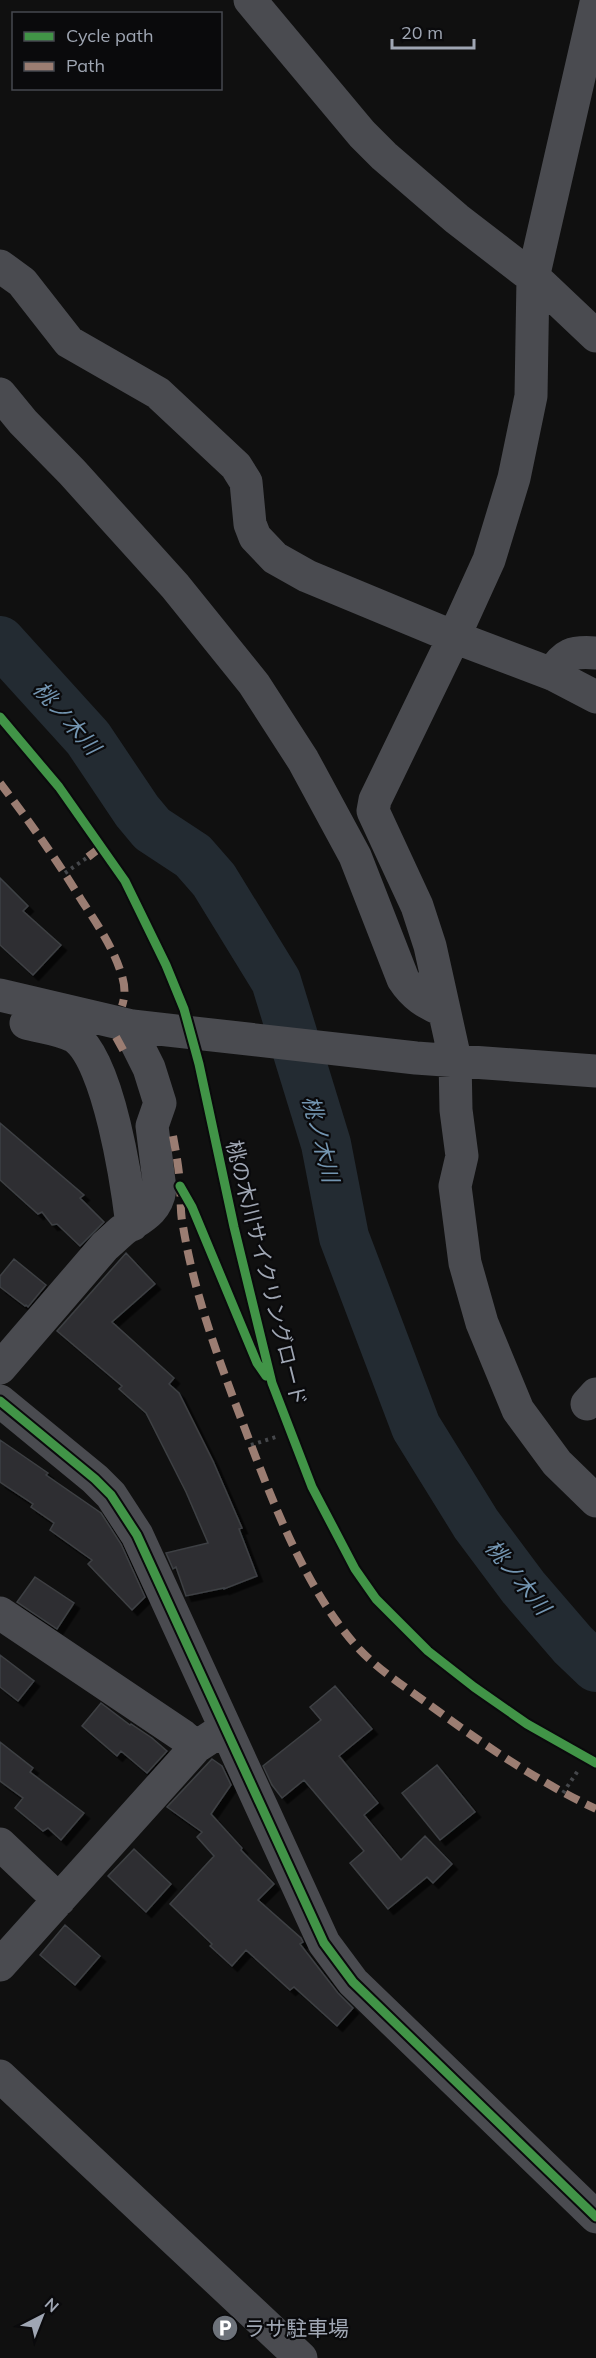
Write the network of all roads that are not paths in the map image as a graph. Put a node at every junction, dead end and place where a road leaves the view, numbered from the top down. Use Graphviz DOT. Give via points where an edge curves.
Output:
graph roads {
  1 [pos="250,0"];
  2 [pos="596,3"];
  3 [pos="584,113"];
  4 [pos="0,266"];
  5 [pos="533,278"];
  6 [pos="596,336"];
  7 [pos="0,394"];
  8 [pos="454,637"];
  9 [pos="596,653"];
  10 [pos="552,674"];
  11 [pos="596,697"];
  12 [pos="0,995"];
  13 [pos="444,1011"];
  14 [pos="0,1017"];
  15 [pos="141,1027"];
  16 [pos="455,1059"];
  17 [pos="596,1071"];
  18 [pos="132,1225"];
  19 [pos="4,1354"];
  20 [pos="0,1401"];
  21 [pos="596,1501"];
  22 [pos="0,1613"];
  23 [pos="225,1728"];
  24 [pos="196,1747"];
  25 [pos="0,1844"];
  26 [pos="59,1900"];
  27 [pos="0,1965"];
  28 [pos="0,2076"];
  29 [pos="596,2217"];
  30 [pos="301,2358"];
  1 -- 5 [label="street" via="384,156"];
  2 -- 3 [label="street"];
  3 -- 5 [label="street"];
  4 -- 8 [label="street" via="22,282 69,342 158,393 236,466 246,482 255,537 275,558 307,576"];
  5 -- 6 [label="street"];
  5 -- 8 [label="street" via="531,396 523,442 489,560"];
  7 -- 13 [label="street" via="175,586 254,684 303,760 355,856 403,980 423,1002"];
  8 -- 10 [label="street"];
  8 -- 13 [label="street" via="373,811 417,906"];
  9 -- 10 [label="street" via="564,657"];
  10 -- 11 [label="street"];
  12 -- 15 [label="street"];
  13 -- 16 [label="street"];
  14 -- 18 [label="street" via="65,1033 82,1043 99,1075 117,1130"];
  15 -- 16 [label="street"];
  15 -- 18 [label="street" via="135,1040 160,1103 152,1126 160,1190 159,1198 145,1216"];
  16 -- 17 [label="street"];
  16 -- 21 [label="street" via="462,1156 455,1186 465,1263 482,1323 518,1410 557,1463"];
  18 -- 19 [label="street" via="105,1246"];
  20 -- 23 [label="street" via="111,1495 147,1557"];
  22 -- 24 [label="street"];
  23 -- 24 [label="street"];
  23 -- 29 [label="street" via="324,1943 353,1982"];
  24 -- 26 [label="street"];
  25 -- 26 [label="street"];
  26 -- 27 [label="street"];
  28 -- 30 [label="street"];
}
